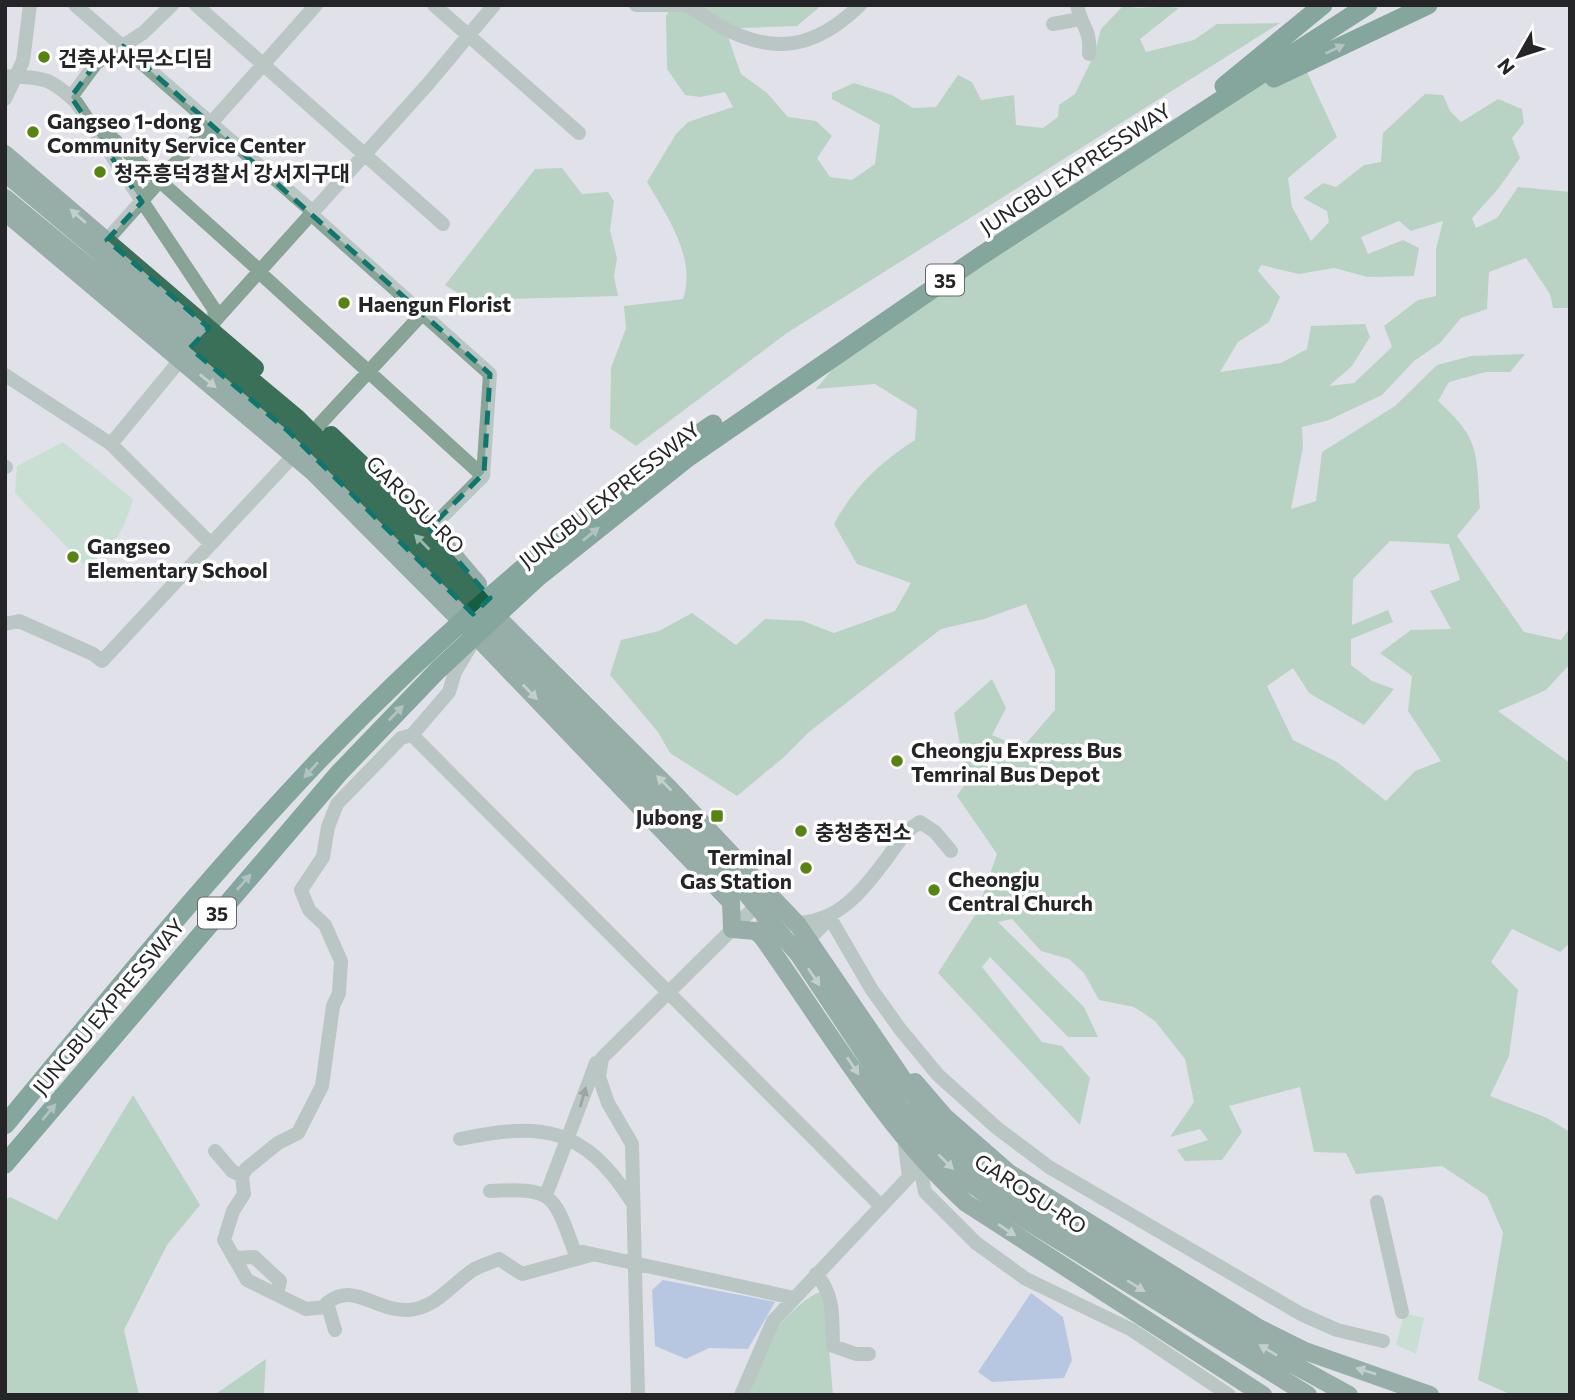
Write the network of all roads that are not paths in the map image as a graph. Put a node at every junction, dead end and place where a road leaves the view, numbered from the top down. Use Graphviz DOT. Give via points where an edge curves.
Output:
graph roads {
  1 [pos="30,5"];
  2 [pos="75,5"];
  3 [pos="172,5"];
  4 [pos="196,5"];
  5 [pos="316,5"];
  6 [pos="434,5"];
  7 [pos="494,5"];
  8 [pos="635,5"];
  9 [pos="678,5"];
  10 [pos="685,5"];
  11 [pos="860,5"];
  12 [pos="1324,5"];
  13 [pos="1350,5"];
  14 [pos="1367,5"];
  15 [pos="1428,5"];
  16 [pos="1079,12"];
  17 [pos="1053,24"];
  18 [pos="468,36"];
  19 [pos="123,47"];
  20 [pos="1089,54"];
  21 [pos="264,65"];
  22 [pos="10,77"];
  23 [pos="1225,92"];
  24 [pos="71,97"];
  25 [pos="5,99"];
  26 [pos="87,115"];
  27 [pos="212,124"];
  28 [pos="579,133"];
  29 [pos="5,154"];
  30 [pos="365,155"];
  31 [pos="5,173"];
  32 [pos="161,182"];
  33 [pos="5,198"];
  34 [pos="142,202"];
  35 [pos="5,212"];
  36 [pos="312,213"];
  37 [pos="443,224"];
  38 [pos="107,240"];
  39 [pos="259,271"];
  40 [pos="423,313"];
  41 [pos="199,339"];
  42 [pos="369,372"];
  43 [pos="5,376"];
  44 [pos="320,425"];
  45 [pos="111,444"];
  46 [pos="294,455"];
  47 [pos="483,476"];
  48 [pos="430,529"];
  49 [pos="211,544"];
  50 [pos="5,624"];
  51 [pos="477,637"];
  52 [pos="434,662"];
  53 [pos="550,670"];
  54 [pos="412,735"];
  55 [pos="951,852"];
  56 [pos="756,916"];
  57 [pos="830,918"];
  58 [pos="795,922"];
  59 [pos="808,940"];
  60 [pos="666,993"];
  61 [pos="847,997"];
  62 [pos="601,1058"];
  63 [pos="5,1125"];
  64 [pos="460,1139"];
  65 [pos="567,1139"];
  66 [pos="904,1139"];
  67 [pos="215,1151"];
  68 [pos="918,1156"];
  69 [pos="5,1164"];
  70 [pos="242,1177"];
  71 [pos="490,1191"];
  72 [pos="546,1195"];
  73 [pos="1377,1202"];
  74 [pos="633,1203"];
  75 [pos="881,1206"];
  76 [pos="592,1255"];
  77 [pos="234,1258"];
  78 [pos="635,1265"];
  79 [pos="816,1274"];
  80 [pos="277,1294"];
  81 [pos="794,1298"];
  82 [pos="326,1307"];
  83 [pos="1402,1312"];
  84 [pos="1158,1327"];
  85 [pos="335,1330"];
  86 [pos="1383,1341"];
  87 [pos="869,1354"];
  88 [pos="638,1395"];
  89 [pos="741,1395"];
  90 [pos="1228,1395"];
  91 [pos="1263,1395"];
  92 [pos="1291,1395"];
  93 [pos="1308,1395"];
  94 [pos="1349,1395"];
  95 [pos="1430,1395"];
  1 -- 22 [label="street" via="27,43"];
  2 -- 19 [label="street"];
  3 -- 19 [label="street"];
  4 -- 21 [label="street"];
  5 -- 21 [label="street"];
  6 -- 18 [label="street"];
  7 -- 18 [label="street"];
  8 -- 9 [label="street"];
  10 -- 11 [label="street" via="745,37 782,46 834,28"];
  12 -- 23 [label="highway"];
  13 -- 23 [label="highway, JUNGBU EXPRESSWAY / 35"];
  14 -- 23 [label="highway, JUNGBU EXPRESSWAY / 35"];
  23 -- 15 [label="highway, one-way" via="1270,79"];
  16 -- 17 [label="street"];
  16 -- 20 [label="street" via="1090,32"];
  18 -- 28 [label="street"];
  18 -- 30 [label="street"];
  19 -- 24 [label="street" via="96,63"];
  19 -- 27 [label="street"];
  21 -- 27 [label="street"];
  21 -- 30 [label="street"];
  22 -- 24 [label="street" via="46,79"];
  22 -- 25 [label="street"];
  23 -- 52 [label="highway, JUNGBU EXPRESSWAY / 35" via="685,459 532,571"];
  24 -- 26 [label="street"];
  26 -- 32 [label="street"];
  26 -- 34 [label="street"];
  27 -- 32 [label="street"];
  27 -- 36 [label="street"];
  38 -- 29 [label="main road, one-way"];
  30 -- 36 [label="street"];
  30 -- 37 [label="street"];
  31 -- 41 [label="main road, GAROSU-RO"];
  32 -- 34 [label="street"];
  32 -- 39 [label="street"];
  33 -- 41 [label="main road, GAROSU-RO"];
  34 -- 38 [label="street"];
  34 -- 41 [label="street" via="214,309"];
  35 -- 41 [label="main road, GAROSU-RO"];
  36 -- 39 [label="street"];
  36 -- 40 [label="street"];
  38 -- 41 [label="main road"];
  39 -- 41 [label="street"];
  39 -- 42 [label="street"];
  40 -- 42 [label="street"];
  40 -- 47 [label="street" via="490,374"];
  41 -- 44 [label="main road"];
  41 -- 45 [label="street"];
  41 -- 46 [label="main road, GAROSU-RO, one-way"];
  53 -- 41 [label="main road, GAROSU-RO, one-way" via="332,451"];
  41 -- 56 [label="main road, GAROSU-RO"];
  42 -- 44 [label="street"];
  42 -- 47 [label="street"];
  43 -- 45 [label="street"];
  44 -- 48 [label="main road"];
  45 -- 49 [label="street"];
  46 -- 49 [label="street"];
  46 -- 51 [label="main road, GAROSU-RO"];
  47 -- 48 [label="street"];
  48 -- 53 [label="main road"];
  49 -- 50 [label="street" via="102,662 19,621"];
  51 -- 54 [label="street" via="455,672 449,692"];
  51 -- 56 [label="main road, GAROSU-RO, one-way" via="731,902"];
  52 -- 63 [label="highway, JUNGBU EXPRESSWAY / 35, one-way" via="320,760 154,945"];
  69 -- 52 [label="highway, JUNGBU EXPRESSWAY / 35, one-way"];
  56 -- 53 [label="main road, GAROSU-RO, one-way"];
  54 -- 60 [label="street"];
  54 -- 70 [label="street" via="401,738 337,804 323,857 301,890 309,909 326,925 341,961 322,1086 298,1133 258,1157"];
  55 -- 57 [label="street" via="920,822 865,887"];
  56 -- 58 [label="main road, GAROSU-RO"];
  56 -- 58 [label="street"];
  56 -- 60 [label="street"];
  56 -- 66 [label="main road, GAROSU-RO, one-way"];
  56 -- 93 [label="main road, GAROSU-RO, one-way" via="799,955 902,1110 953,1169 992,1199"];
  57 -- 58 [label="street"];
  57 -- 59 [label="street"];
  57 -- 86 [label="street" via="900,1029 938,1075 997,1128 1049,1167 1301,1314 1337,1330"];
  58 -- 59 [label="main road, GAROSU-RO"];
  59 -- 61 [label="main road, GAROSU-RO"];
  60 -- 62 [label="street"];
  60 -- 75 [label="street"];
  94 -- 61 [label="main road, GAROSU-RO, one-way" via="982,1174 941,1135"];
  95 -- 61 [label="main road, GAROSU-RO, one-way" via="1283,1341 1009,1173 932,1102"];
  65 -- 62 [label="street, one-way" via="593,1065"];
  62 -- 74 [label="street" via="599,1077 608,1103 630,1137"];
  64 -- 65 [label="street" via="512,1129 545,1130"];
  65 -- 72 [label="street"];
  65 -- 74 [label="street" via="608,1171"];
  66 -- 68 [label="main road, GAROSU-RO"];
  66 -- 75 [label="street" via="909,1177"];
  67 -- 70 [label="street"];
  68 -- 84 [label="main road, GAROSU-RO, one-way" via="966,1203"];
  68 -- 90 [label="street" via="925,1192 976,1243 1026,1279 1132,1330"];
  70 -- 77 [label="street" via="244,1194 224,1240"];
  71 -- 72 [label="street" via="534,1189"];
  72 -- 76 [label="street" via="560,1211 574,1250"];
  73 -- 83 [label="street"];
  74 -- 78 [label="street"];
  75 -- 79 [label="street"];
  76 -- 78 [label="street"];
  76 -- 82 [label="street" via="522,1274 499,1259 475,1269 436,1300 412,1310 390,1311 355,1294 333,1297"];
  77 -- 80 [label="street" via="247,1280"];
  77 -- 80 [label="street" via="254,1257 280,1281"];
  78 -- 81 [label="street"];
  78 -- 88 [label="street"];
  79 -- 81 [label="street"];
  79 -- 87 [label="street" via="831,1297 834,1346"];
  80 -- 82 [label="street" via="306,1309"];
  81 -- 89 [label="street" via="773,1321"];
  82 -- 85 [label="street"];
  84 -- 91 [label="main road, GAROSU-RO"];
  84 -- 92 [label="main road"];
}
